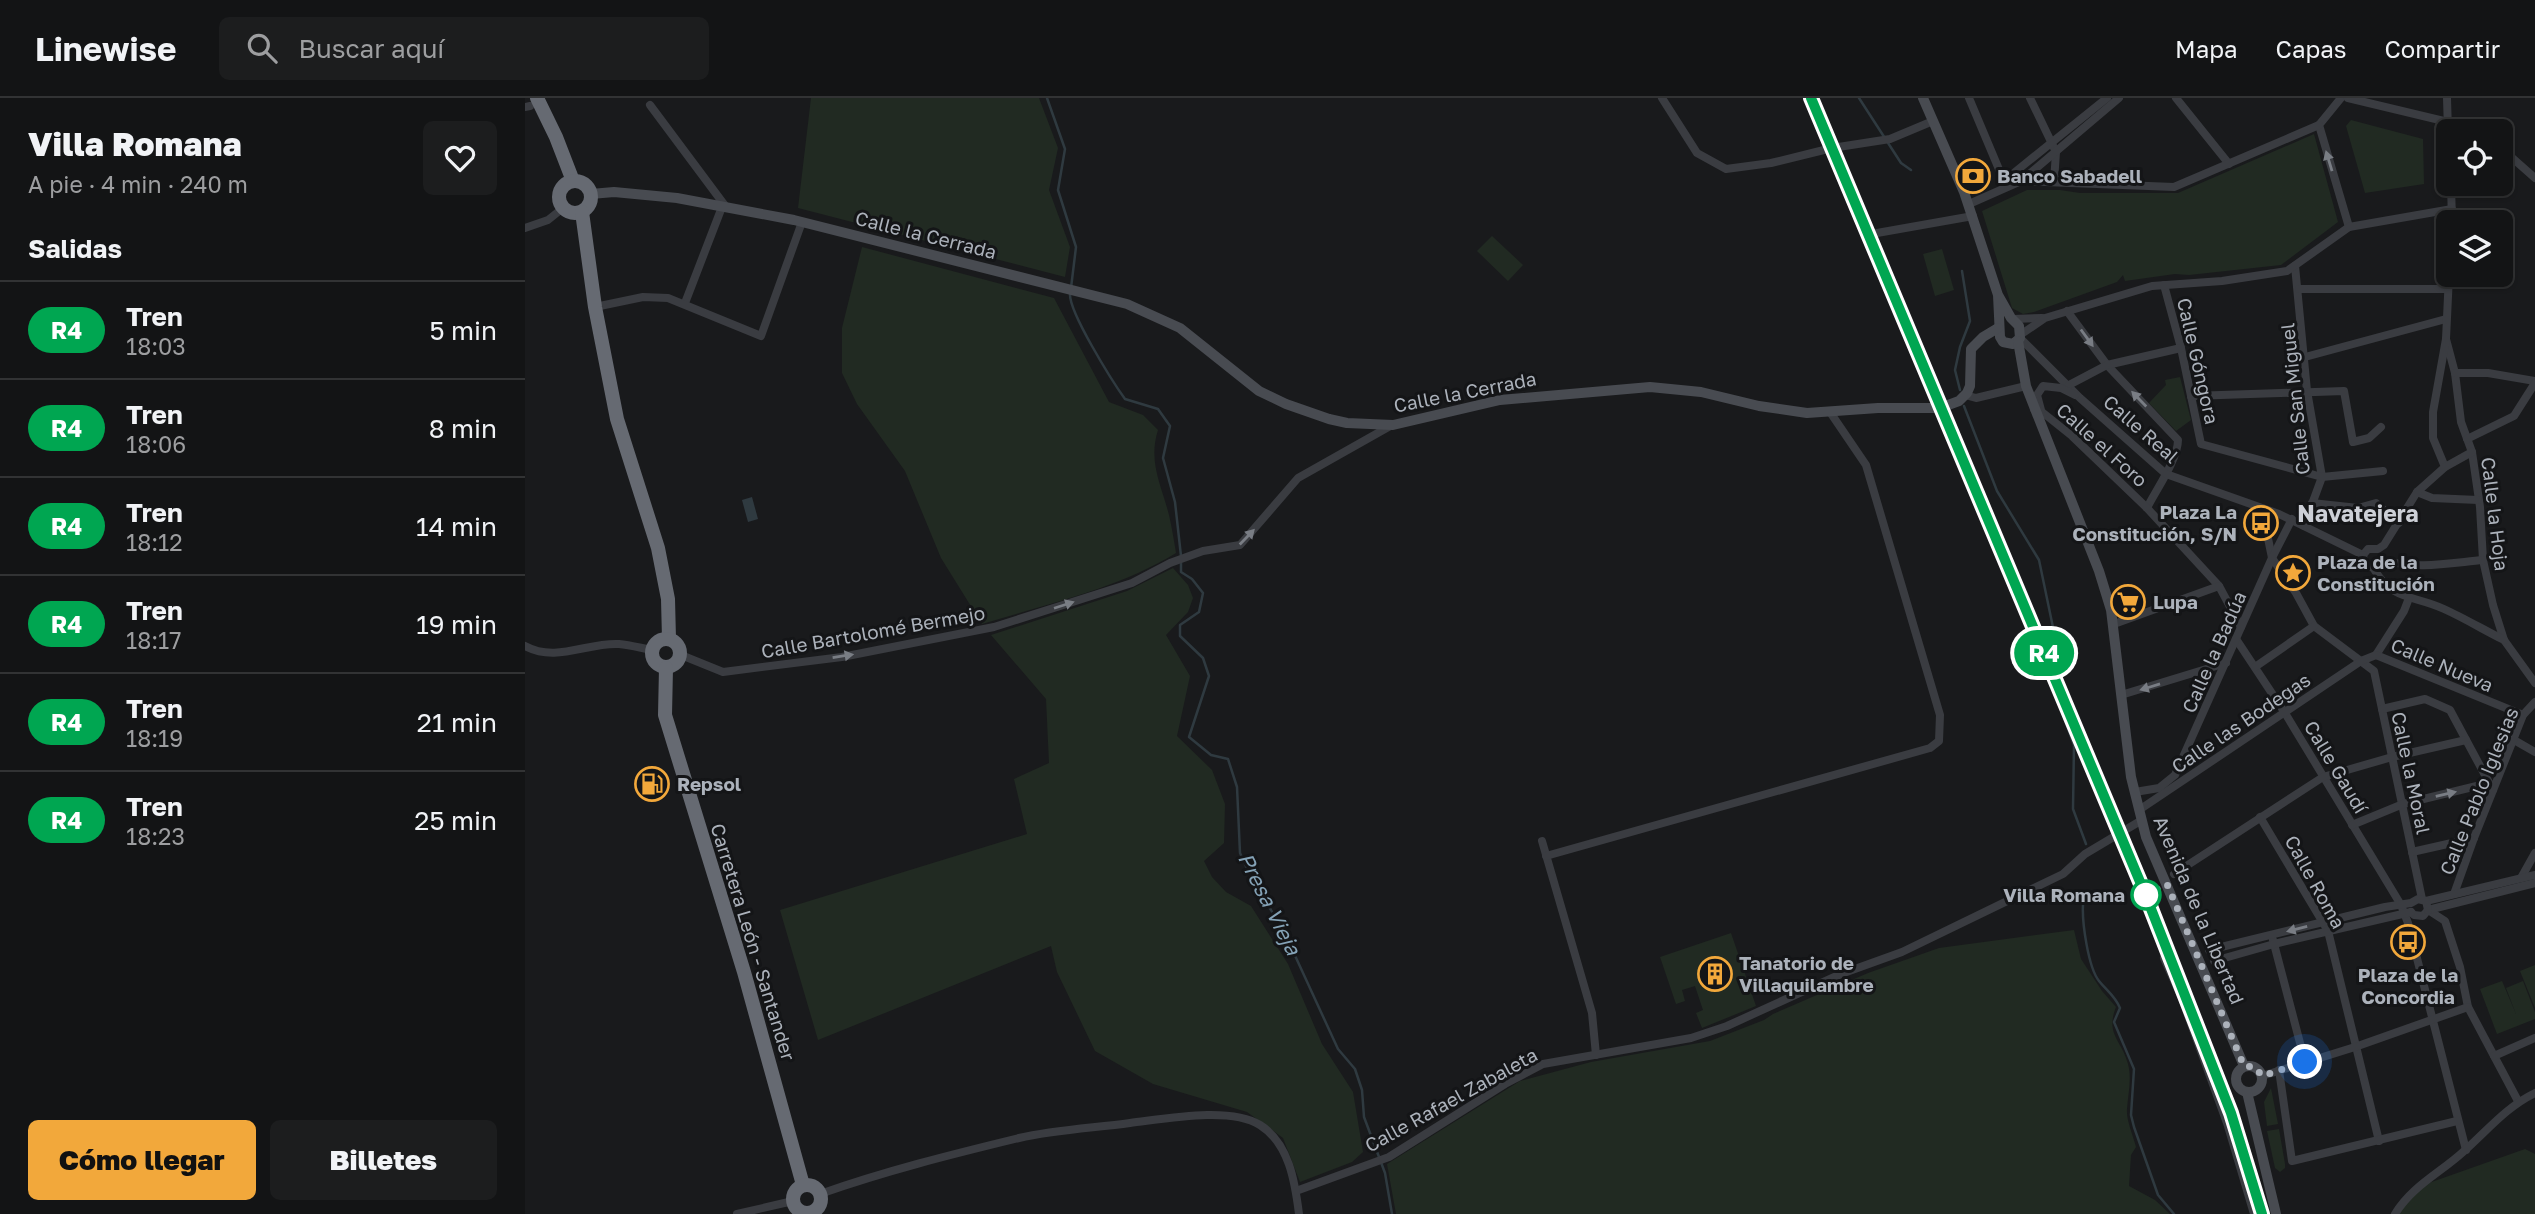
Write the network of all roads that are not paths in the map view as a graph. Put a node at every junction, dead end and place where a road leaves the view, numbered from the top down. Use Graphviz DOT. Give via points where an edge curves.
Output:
graph roads {
  1 [pos="1662,98"];
  2 [pos="1923,98"];
  3 [pos="1969,98"];
  4 [pos="2030,98"];
  5 [pos="2107,98"];
  6 [pos="2119,98"];
  7 [pos="2176,98"];
  8 [pos="2341,98"];
  9 [pos="2348,98"];
  10 [pos="2447,98"];
  11 [pos="531,103"];
  12 [pos="650,105"];
  13 [pos="2448,119"];
  14 [pos="1933,121"];
  15 [pos="2436,124"];
  16 [pos="2319,125"];
  17 [pos="2051,143"];
  18 [pos="2056,152"];
  19 [pos="2513,159"];
  20 [pos="2229,164"];
  21 [pos="2535,178"];
  22 [pos="573,181"];
  23 [pos="2021,181"];
  24 [pos="2054,182"];
  25 [pos="2006,186"];
  26 [pos="591,194"];
  27 [pos="2451,196"];
  28 [pos="1969,204"];
  29 [pos="724,207"];
  30 [pos="563,208"];
  31 [pos="2452,209"];
  32 [pos="582,212"];
  33 [pos="1973,216"];
  34 [pos="802,222"];
  35 [pos="2349,227"];
  36 [pos="525,228"];
  37 [pos="1877,233"];
  38 [pos="2295,267"];
  39 [pos="2164,285"];
  40 [pos="2299,289"];
  41 [pos="2448,289"];
  42 [pos="1999,295"];
  43 [pos="685,303"];
  44 [pos="595,307"];
  45 [pos="2067,311"];
  46 [pos="2045,318"];
  47 [pos="2012,319"];
  48 [pos="2446,319"];
  49 [pos="1999,326"];
  50 [pos="2019,338"];
  51 [pos="2446,340"];
  52 [pos="2004,342"];
  53 [pos="1975,343"];
  54 [pos="2181,348"];
  55 [pos="2305,357"];
  56 [pos="2106,365"];
  57 [pos="2455,373"];
  58 [pos="2025,382"];
  59 [pos="2535,382"];
  60 [pos="2069,385"];
  61 [pos="2307,391"];
  62 [pos="1965,395"];
  63 [pos="2191,396"];
  64 [pos="2080,398"];
  65 [pos="2038,408"];
  66 [pos="1830,412"];
  67 [pos="1393,425"];
  68 [pos="2381,427"];
  69 [pos="2467,439"];
  70 [pos="2472,452"];
  71 [pos="2445,467"];
  72 [pos="2383,471"];
  73 [pos="2165,474"];
  74 [pos="2322,477"];
  75 [pos="2417,492"];
  76 [pos="2478,500"];
  77 [pos="2312,503"];
  78 [pos="2147,508"];
  79 [pos="2262,509"];
  80 [pos="2292,519"];
  81 [pos="2399,523"];
  82 [pos="2304,526"];
  83 [pos="2378,549"];
  84 [pos="2363,555"];
  85 [pos="2272,558"];
  86 [pos="2383,560"];
  87 [pos="2483,560"];
  88 [pos="2374,569"];
  89 [pos="2219,586"];
  90 [pos="2409,598"];
  91 [pos="2114,624"];
  92 [pos="2314,626"];
  93 [pos="2242,627"];
  94 [pos="669,639"];
  95 [pos="2236,639"];
  96 [pos="2504,640"];
  97 [pos="525,646"];
  98 [pos="652,650"];
  99 [pos="681,655"];
  100 [pos="2376,655"];
  101 [pos="2361,661"];
  102 [pos="2226,663"];
  103 [pos="2255,667"];
  104 [pos="666,668"];
  105 [pos="2535,683"];
  106 [pos="2122,695"];
  107 [pos="2535,702"];
  108 [pos="2382,709"];
  109 [pos="2285,713"];
  110 [pos="2523,715"];
  111 [pos="2466,740"];
  112 [pos="2514,740"];
  113 [pos="2535,752"];
  114 [pos="2392,757"];
  115 [pos="2183,758"];
  116 [pos="2194,773"];
  117 [pos="2175,775"];
  118 [pos="2323,776"];
  119 [pos="2491,787"];
  120 [pos="2169,790"];
  121 [pos="2135,792"];
  122 [pos="2403,804"];
  123 [pos="2140,815"];
  124 [pos="2260,817"];
  125 [pos="2352,825"];
  126 [pos="2474,838"];
  127 [pos="1542,841"];
  128 [pos="2412,852"];
  129 [pos="2535,853"];
  130 [pos="1546,856"];
  131 [pos="2174,874"];
  132 [pos="2535,874"];
  133 [pos="2521,878"];
  134 [pos="2535,883"];
  135 [pos="2454,898"];
  136 [pos="2426,903"];
  137 [pos="2407,908"];
  138 [pos="2445,921"];
  139 [pos="2323,922"];
  140 [pos="2328,931"];
  141 [pos="2273,939"];
  142 [pos="2209,950"];
  143 [pos="2164,958"];
  144 [pos="2214,961"];
  145 [pos="2468,1007"];
  146 [pos="2433,1020"];
  147 [pos="2535,1038"];
  148 [pos="2355,1046"];
  149 [pos="1596,1055"];
  150 [pos="2494,1056"];
  151 [pos="2305,1062"];
  152 [pos="2244,1066"];
  153 [pos="2279,1070"];
  154 [pos="2262,1076"];
  155 [pos="2247,1092"];
  156 [pos="2535,1093"];
  157 [pos="2518,1101"];
  158 [pos="2457,1121"];
  159 [pos="2379,1141"];
  160 [pos="2466,1150"];
  161 [pos="803,1185"];
  162 [pos="1296,1191"];
  163 [pos="820,1194"];
  164 [pos="793,1201"];
  165 [pos="811,1213"];
  166 [pos="737,1214"];
  167 [pos="1299,1214"];
  168 [pos="2254,1214"];
  169 [pos="2276,1214"];
  170 [pos="2395,1214"];
  1 -- 14 [label="street" via="1697,153 1727,169 1886,139"];
  2 -- 14 [label="street"];
  3 -- 25 [label="street"];
  4 -- 17 [label="street"];
  5 -- 17 [label="street"];
  6 -- 18 [label="street"];
  7 -- 20 [label="street"];
  8 -- 16 [label="street"];
  9 -- 15 [label="street"];
  10 -- 13 [label="street"];
  11 -- 22 [label="highway" via="556,137"];
  12 -- 29 [label="street"];
  14 -- 28 [label="street"];
  16 -- 20 [label="street"];
  35 -- 16 [label="street, one-way"];
  17 -- 18 [label="street"];
  17 -- 25 [label="street" via="2015,172"];
  18 -- 23 [label="street"];
  18 -- 24 [label="street"];
  19 -- 21 [label="street"];
  20 -- 24 [label="street" via="2174,187"];
  22 -- 26 [label="highway" via="584,184"];
  22 -- 30 [label="highway" via="559,193"];
  23 -- 24 [label="street"];
  23 -- 25 [label="street"];
  25 -- 28 [label="street"];
  26 -- 29 [label="street, Calle la Cerrada" via="627,193"];
  26 -- 32 [label="highway" via="589,206"];
  27 -- 31 [label="street"];
  28 -- 33 [label="street"];
  29 -- 34 [label="street, Calle la Cerrada"];
  29 -- 43 [label="street"];
  30 -- 32 [label="highway"];
  30 -- 36 [label="street" via="548,220"];
  31 -- 35 [label="street"];
  32 -- 44 [label="highway"];
  33 -- 37 [label="street"];
  33 -- 42 [label="street"];
  34 -- 43 [label="street" via="761,336"];
  34 -- 67 [label="street, Calle la Cerrada" via="1126,304 1180,328 1259,390 1286,404 1338,421"];
  35 -- 38 [label="street"];
  38 -- 39 [label="street" via="2260,276"];
  38 -- 40 [label="street, Calle San Miguel"];
  39 -- 45 [label="street"];
  39 -- 54 [label="street, Calle Góngora"];
  40 -- 41 [label="street"];
  40 -- 55 [label="street, Calle San Miguel"];
  41 -- 48 [label="street"];
  42 -- 47 [label="street"];
  42 -- 49 [label="street"];
  43 -- 44 [label="street" via="643,297"];
  44 -- 94 [label="highway" via="617,419 658,548 668,599"];
  45 -- 46 [label="street"];
  45 -- 56 [label="street, one-way"];
  46 -- 47 [label="street"];
  46 -- 50 [label="street"];
  47 -- 49 [label="street"];
  47 -- 50 [label="street" via="2018,323"];
  48 -- 51 [label="street"];
  48 -- 55 [label="street"];
  49 -- 52 [label="street"];
  49 -- 53 [label="street"];
  50 -- 52 [label="street" via="2013,344"];
  50 -- 58 [label="street, Avenida de la Libertad"];
  50 -- 60 [label="street, Calle Real"];
  51 -- 57 [label="street, Calle la Hoja"];
  51 -- 71 [label="street" via="2433,412 2433,438"];
  52 -- 53 [label="street"];
  52 -- 58 [label="street, Avenida de la Libertad"];
  53 -- 62 [label="street"];
  54 -- 56 [label="street"];
  54 -- 63 [label="street, Calle Góngora"];
  55 -- 61 [label="street, Calle San Miguel"];
  56 -- 60 [label="street"];
  73 -- 56 [label="street, Calle el Foro, one-way" via="2178,440"];
  57 -- 59 [label="street" via="2488,373"];
  57 -- 69 [label="street, Calle la Hoja"];
  58 -- 62 [label="street, Calle la Cerrada" via="1976,398"];
  58 -- 65 [label="street, Avenida de la Libertad"];
  59 -- 69 [label="street" via="2514,416"];
  60 -- 64 [label="street, Calle Real"];
  61 -- 63 [label="street"];
  61 -- 68 [label="street" via="2344,391 2353,442 2369,438"];
  61 -- 74 [label="street, Calle San Miguel"];
  62 -- 66 [label="street, Calle la Cerrada" via="1940,408"];
  63 -- 74 [label="street, Calle Góngora" via="2201,444"];
  64 -- 65 [label="street, Calle Real" via="2061,388 2042,386 2036,395"];
  64 -- 73 [label="street, Calle Real"];
  65 -- 78 [label="street, Calle el Foro"];
  65 -- 91 [label="street, Avenida de la Libertad"];
  66 -- 67 [label="street, Calle la Cerrada" via="1807,413 1650,387 1500,400"];
  66 -- 130 [label="street" via="1866,465 1940,715 1939,741 1930,748"];
  99 -- 67 [label="street, Calle Bartolomé Bermejo, one-way" via="723,672 842,657 1007,624 1132,583 1203,551 1240,545 1298,478"];
  69 -- 70 [label="street, Calle la Hoja"];
  70 -- 71 [label="street"];
  70 -- 76 [label="street, Calle la Hoja"];
  71 -- 75 [label="street"];
  72 -- 74 [label="street"];
  73 -- 78 [label="street, Calle el Foro"];
  73 -- 79 [label="street, Calle Real"];
  74 -- 77 [label="street, Calle San Miguel"];
  75 -- 76 [label="street" via="2433,498"];
  75 -- 81 [label="street"];
  76 -- 87 [label="street, Calle la Hoja"];
  77 -- 81 [label="street" via="2358,508 2376,503"];
  77 -- 82 [label="street, Calle San Miguel"];
  78 -- 89 [label="street, Calle el Foro"];
  79 -- 80 [label="street"];
  79 -- 85 [label="street"];
  80 -- 82 [label="street"];
  80 -- 85 [label="street, Calle la Badúa"];
  81 -- 83 [label="street"];
  82 -- 84 [label="street"];
  83 -- 84 [label="street" via="2368,549"];
  83 -- 86 [label="street"];
  84 -- 88 [label="street" via="2365,566"];
  85 -- 92 [label="street, Calle Nueva"];
  85 -- 93 [label="street, Calle la Badúa"];
  86 -- 87 [label="street" via="2414,566"];
  86 -- 88 [label="street"];
  87 -- 96 [label="street, Calle la Hoja"];
  88 -- 90 [label="street" via="2392,591"];
  89 -- 91 [label="street"];
  89 -- 93 [label="street, Calle el Foro"];
  90 -- 96 [label="street" via="2444,609"];
  90 -- 100 [label="street"];
  91 -- 106 [label="street, Avenida de la Libertad"];
  92 -- 101 [label="street, Calle Nueva"];
  92 -- 103 [label="street"];
  93 -- 95 [label="street, Calle la Badúa"];
  94 -- 98 [label="highway" via="659,640"];
  94 -- 99 [label="highway" via="678,645"];
  95 -- 102 [label="street, Calle la Badúa"];
  95 -- 103 [label="street, Calle Gaudí"];
  96 -- 105 [label="street, Calle la Hoja"];
  97 -- 98 [label="street" via="536,652 617,644"];
  98 -- 104 [label="highway" via="655,663"];
  99 -- 104 [label="highway" via="677,664"];
  100 -- 101 [label="street, Calle Nueva"];
  100 -- 110 [label="street, Calle Nueva"];
  101 -- 108 [label="street, Calle la Moral" via="2374,671"];
  101 -- 109 [label="street, Calle las Bodegas"];
  102 -- 106 [label="street, one-way"];
  102 -- 115 [label="street, Calle la Badúa"];
  103 -- 109 [label="street, Calle Gaudí"];
  104 -- 161 [label="highway, Carretera León - Santander" via="665,715"];
  106 -- 121 [label="street, Avenida de la Libertad"];
  107 -- 110 [label="street, Calle Pablo Iglesias"];
  108 -- 111 [label="street" via="2425,699 2450,710"];
  108 -- 114 [label="street, Calle la Moral"];
  109 -- 116 [label="street, Calle las Bodegas"];
  109 -- 118 [label="street, Calle Gaudí"];
  110 -- 112 [label="street, Calle Pablo Iglesias"];
  111 -- 114 [label="street"];
  111 -- 119 [label="street"];
  112 -- 113 [label="street"];
  112 -- 119 [label="street, Calle Pablo Iglesias"];
  114 -- 118 [label="street"];
  114 -- 122 [label="street, Calle la Moral"];
  115 -- 116 [label="street"];
  115 -- 117 [label="street, Calle la Badúa"];
  116 -- 120 [label="street, Calle las Bodegas"];
  117 -- 120 [label="street, Calle la Badúa"];
  117 -- 121 [label="street" via="2159,788"];
  118 -- 124 [label="street"];
  118 -- 125 [label="street, Calle Gaudí"];
  122 -- 119 [label="street, one-way"];
  119 -- 126 [label="street, Calle Pablo Iglesias"];
  120 -- 123 [label="street, Calle las Bodegas"];
  121 -- 123 [label="street, Avenida de la Libertad"];
  122 -- 125 [label="street"];
  122 -- 128 [label="street, Calle la Moral"];
  123 -- 149 [label="street, Calle Rafael Zabaleta" via="2063,874 1902,952 1727,1026 1691,1038"];
  123 -- 152 [label="street, Avenida de la Libertad"];
  124 -- 131 [label="street"];
  124 -- 139 [label="street, Calle Roma"];
  125 -- 137 [label="street, Calle Gaudí"];
  126 -- 128 [label="street"];
  126 -- 135 [label="street, Calle Pablo Iglesias"];
  127 -- 130 [label="street"];
  128 -- 136 [label="street, Calle la Moral"];
  129 -- 133 [label="street"];
  130 -- 149 [label="street" via="1593,1013"];
  132 -- 133 [label="street"];
  133 -- 135 [label="street"];
  134 -- 135 [label="street"];
  135 -- 136 [label="street"];
  135 -- 138 [label="street, Calle Pablo Iglesias"];
  136 -- 137 [label="street" via="2418,898"];
  136 -- 137 [label="street" via="2423,916"];
  136 -- 138 [label="street"];
  137 -- 139 [label="street"];
  137 -- 140 [label="street"];
  137 -- 146 [label="street, Calle Gaudí"];
  138 -- 145 [label="street"];
  139 -- 140 [label="street, Calle Roma"];
  139 -- 141 [label="street, one-way"];
  140 -- 141 [label="street"];
  140 -- 148 [label="street, Calle Roma"];
  141 -- 142 [label="street"];
  141 -- 144 [label="street"];
  141 -- 151 [label="street"];
  143 -- 168 [label="street" via="2228,1126"];
  145 -- 146 [label="street"];
  145 -- 150 [label="street"];
  146 -- 148 [label="street"];
  146 -- 158 [label="street, Calle Gaudí"];
  147 -- 150 [label="street"];
  148 -- 151 [label="street"];
  148 -- 159 [label="street, Calle Roma"];
  149 -- 162 [label="street, Calle Rafael Zabaleta" via="1543,1064 1380,1161"];
  150 -- 157 [label="street"];
  151 -- 153 [label="street"];
  152 -- 154 [label="street" via="2255,1067"];
  152 -- 155 [label="street" via="2236,1081"];
  153 -- 154 [label="street"];
  153 -- 159 [label="street" via="2292,1161"];
  154 -- 155 [label="street" via="2258,1088"];
  155 -- 169 [label="street"];
  156 -- 157 [label="street"];
  157 -- 160 [label="street"];
  158 -- 159 [label="street"];
  158 -- 160 [label="street, Calle Gaudí"];
  160 -- 170 [label="street" via="2429,1177"];
  161 -- 163 [label="highway" via="814,1186"];
  161 -- 164 [label="highway"];
  162 -- 163 [label="street" via="1275,1136 1258,1123 1209,1114 1021,1138"];
  162 -- 167 [label="street"];
  163 -- 165 [label="highway" via="821,1203"];
  164 -- 165 [label="highway" via="801,1212"];
  164 -- 166 [label="street"];
}
